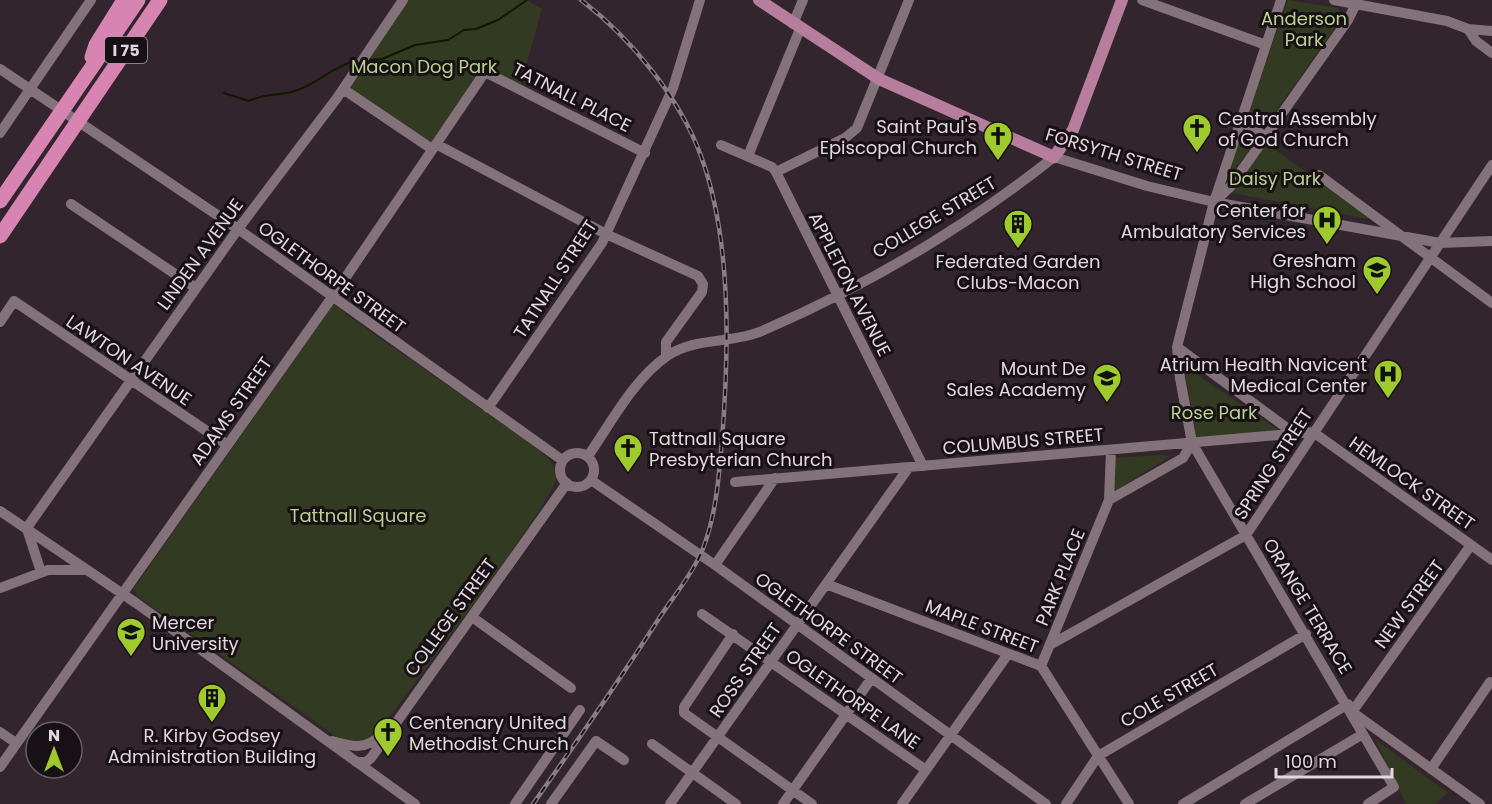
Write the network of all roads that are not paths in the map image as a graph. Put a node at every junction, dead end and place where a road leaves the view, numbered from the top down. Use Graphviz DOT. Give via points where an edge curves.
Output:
graph roads {
  1 [pos="92,0"];
  2 [pos="124,0"];
  3 [pos="138,0"];
  4 [pos="160,0"];
  5 [pos="403,0"];
  6 [pos="700,0"];
  7 [pos="759,0"];
  8 [pos="803,0"];
  9 [pos="909,0"];
  10 [pos="1122,0"];
  11 [pos="1142,0"];
  12 [pos="1281,0"];
  13 [pos="1334,0"];
  14 [pos="1356,4"];
  15 [pos="796,27"];
  16 [pos="1468,29"];
  17 [pos="1492,31"];
  18 [pos="1266,45"];
  19 [pos="1492,53"];
  20 [pos="0,69"];
  21 [pos="485,72"];
  22 [pos="88,74"];
  23 [pos="879,79"];
  24 [pos="31,89"];
  25 [pos="343,89"];
  26 [pos="1241,120"];
  27 [pos="0,133"];
  28 [pos="1266,137"];
  29 [pos="721,145"];
  30 [pos="434,147"];
  31 [pos="645,153"];
  32 [pos="748,156"];
  33 [pos="1054,157"];
  34 [pos="1492,165"];
  35 [pos="776,172"];
  36 [pos="1319,176"];
  37 [pos="0,201"];
  38 [pos="1214,202"];
  39 [pos="71,204"];
  40 [pos="238,229"];
  41 [pos="606,234"];
  42 [pos="0,236"];
  43 [pos="1402,237"];
  44 [pos="1492,242"];
  45 [pos="1440,243"];
  46 [pos="1430,258"];
  47 [pos="196,288"];
  48 [pos="837,294"];
  49 [pos="333,296"];
  50 [pos="1492,303"];
  51 [pos="0,322"];
  52 [pos="1177,347"];
  53 [pos="666,357"];
  54 [pos="130,381"];
  55 [pos="488,408"];
  56 [pos="1313,432"];
  57 [pos="1295,434"];
  58 [pos="1192,443"];
  59 [pos="226,444"];
  60 [pos="1111,450"];
  61 [pos="588,456"];
  62 [pos="562,460"];
  63 [pos="923,466"];
  64 [pos="909,467"];
  65 [pos="775,478"];
  66 [pos="591,480"];
  67 [pos="735,482"];
  68 [pos="567,483"];
  69 [pos="1109,500"];
  70 [pos="0,510"];
  71 [pos="26,529"];
  72 [pos="1246,534"];
  73 [pos="1471,545"];
  74 [pos="1492,560"];
  75 [pos="713,564"];
  76 [pos="88,571"];
  77 [pos="41,572"];
  78 [pos="826,584"];
  79 [pos="0,588"];
  80 [pos="122,594"];
  81 [pos="702,614"];
  82 [pos="472,617"];
  83 [pos="797,625"];
  84 [pos="733,634"];
  85 [pos="1306,634"];
  86 [pos="1050,645"];
  87 [pos="1008,654"];
  88 [pos="772,662"];
  89 [pos="1041,666"];
  90 [pos="871,679"];
  91 [pos="1490,682"];
  92 [pos="571,688"];
  93 [pos="1350,708"];
  94 [pos="580,710"];
  95 [pos="846,714"];
  96 [pos="397,720"];
  97 [pos="0,732"];
  98 [pos="1363,734"];
  99 [pos="951,736"];
  100 [pos="718,737"];
  101 [pos="322,738"];
  102 [pos="16,743"];
  103 [pos="652,744"];
  104 [pos="1098,756"];
  105 [pos="624,759"];
  106 [pos="356,762"];
  107 [pos="0,767"];
  108 [pos="1431,769"];
  109 [pos="926,770"];
  110 [pos="692,773"];
  111 [pos="793,790"];
  112 [pos="415,804"];
  113 [pos="515,804"];
  114 [pos="551,804"];
  115 [pos="670,804"];
  116 [pos="736,804"];
  117 [pos="783,804"];
  118 [pos="812,804"];
  119 [pos="902,804"];
  120 [pos="1046,804"];
  121 [pos="1066,804"];
  122 [pos="1129,804"];
  123 [pos="1183,804"];
  124 [pos="1245,804"];
  125 [pos="1368,804"];
  126 [pos="1480,804"];
  1 -- 24 [label="street"];
  2 -- 22 [label="highway" via="96,45"];
  3 -- 22 [label="highway, I 75"];
  4 -- 42 [label="highway, I 75"];
  5 -- 25 [label="street, LINDEN AVENUE"];
  6 -- 31 [label="street, TATNALL STREET" via="669,97"];
  7 -- 15 [label="main road, FORSYTH STREET"];
  8 -- 15 [label="street"];
  9 -- 23 [label="street"];
  10 -- 33 [label="main road, COLLEGE STREET" via="1073,130"];
  11 -- 18 [label="street"];
  12 -- 18 [label="street"];
  13 -- 14 [label="street"];
  14 -- 16 [label="street" via="1447,21"];
  14 -- 28 [label="street"];
  15 -- 23 [label="main road, FORSYTH STREET"];
  15 -- 32 [label="street"];
  16 -- 17 [label="street"];
  16 -- 19 [label="street"];
  18 -- 26 [label="street"];
  20 -- 24 [label="street, OGLETHORPE STREET"];
  21 -- 30 [label="street, ADAMS STREET"];
  21 -- 31 [label="street, TATNALL PLACE"];
  22 -- 37 [label="highway, I 75"];
  23 -- 33 [label="main road, FORSYTH STREET"];
  23 -- 35 [label="street" via="853,132"];
  24 -- 27 [label="street"];
  24 -- 40 [label="street, OGLETHORPE STREET"];
  25 -- 30 [label="street"];
  25 -- 40 [label="street, LINDEN AVENUE"];
  26 -- 28 [label="street"];
  26 -- 38 [label="street"];
  28 -- 38 [label="street" via="1230,187"];
  29 -- 32 [label="street"];
  30 -- 41 [label="street"];
  30 -- 49 [label="street, ADAMS STREET"];
  31 -- 41 [label="street, TATNALL STREET"];
  32 -- 35 [label="street"];
  33 -- 38 [label="street, FORSYTH STREET"];
  33 -- 48 [label="street, COLLEGE STREET" via="973,217"];
  34 -- 45 [label="street, SPRING STREET"];
  35 -- 48 [label="street, APPLETON AVENUE"];
  36 -- 43 [label="street"];
  38 -- 43 [label="street, FORSYTH STREET"];
  38 -- 52 [label="street"];
  39 -- 47 [label="street"];
  40 -- 47 [label="street, LINDEN AVENUE"];
  40 -- 49 [label="street, OGLETHORPE STREET"];
  41 -- 53 [label="street, COLLEGE STREET" via="695,274 703,284 666,342"];
  41 -- 55 [label="street, TATNALL STREET"];
  43 -- 45 [label="street, FORSYTH STREET"];
  43 -- 46 [label="street"];
  44 -- 45 [label="street, FORSYTH STREET"];
  45 -- 46 [label="street, SPRING STREET"];
  46 -- 50 [label="street"];
  46 -- 56 [label="street, SPRING STREET"];
  47 -- 54 [label="street, LINDEN AVENUE"];
  48 -- 53 [label="street, COLLEGE STREET" via="744,338 686,347"];
  48 -- 63 [label="street, APPLETON AVENUE"];
  49 -- 55 [label="street, OGLETHORPE STREET"];
  49 -- 59 [label="street, ADAMS STREET"];
  51 -- 54 [label="street, LAWTON AVENUE" via="14,301"];
  52 -- 57 [label="street"];
  52 -- 58 [label="street"];
  53 -- 61 [label="street, COLLEGE STREET" via="641,381"];
  54 -- 59 [label="street, LAWTON AVENUE"];
  54 -- 71 [label="street, LINDEN AVENUE"];
  55 -- 62 [label="street, OGLETHORPE STREET"];
  56 -- 57 [label="street, COLUMBUS STREET"];
  56 -- 72 [label="street, SPRING STREET"];
  56 -- 73 [label="street, HEMLOCK STREET"];
  57 -- 58 [label="street, COLUMBUS STREET"];
  58 -- 60 [label="street, COLUMBUS STREET"];
  58 -- 69 [label="street" via="1183,458"];
  58 -- 72 [label="street, ORANGE TERRACE"];
  59 -- 80 [label="street, ADAMS STREET"];
  60 -- 63 [label="street, COLUMBUS STREET"];
  60 -- 69 [label="street, PARK PLACE"];
  61 -- 62 [label="street" via="573,453"];
  61 -- 66 [label="street" via="595,467"];
  62 -- 68 [label="street" via="560,472"];
  63 -- 64 [label="street, COLUMBUS STREET"];
  64 -- 65 [label="street, COLUMBUS STREET"];
  64 -- 78 [label="street, ROSS STREET"];
  65 -- 67 [label="street, COLUMBUS STREET"];
  65 -- 75 [label="street"];
  66 -- 68 [label="street" via="579,487"];
  66 -- 75 [label="street, OGLETHORPE STREET"];
  68 -- 82 [label="street, COLLEGE STREET"];
  69 -- 86 [label="street, PARK PLACE"];
  70 -- 71 [label="street"];
  71 -- 76 [label="street"];
  71 -- 77 [label="street"];
  72 -- 85 [label="street, ORANGE TERRACE"];
  72 -- 86 [label="street, SPRING STREET"];
  73 -- 74 [label="street, HEMLOCK STREET"];
  73 -- 93 [label="street, NEW STREET"];
  75 -- 83 [label="street, OGLETHORPE STREET"];
  76 -- 77 [label="street" via="62,568"];
  76 -- 80 [label="street"];
  77 -- 79 [label="street"];
  78 -- 83 [label="street, ROSS STREET"];
  78 -- 87 [label="street, MAPLE STREET"];
  80 -- 101 [label="street"];
  80 -- 102 [label="street, ADAMS STREET"];
  81 -- 84 [label="street, OGLETHORPE LANE"];
  82 -- 92 [label="street"];
  82 -- 96 [label="street, COLLEGE STREET"];
  83 -- 88 [label="street, ROSS STREET"];
  83 -- 90 [label="street, OGLETHORPE STREET"];
  84 -- 88 [label="street, OGLETHORPE LANE"];
  84 -- 100 [label="street" via="683,710"];
  85 -- 93 [label="street, ORANGE TERRACE"];
  85 -- 104 [label="street, COLE STREET"];
  86 -- 89 [label="street, PARK PLACE"];
  87 -- 89 [label="street, MAPLE STREET"];
  87 -- 99 [label="street"];
  88 -- 95 [label="street, OGLETHORPE LANE"];
  88 -- 100 [label="street, ROSS STREET"];
  89 -- 104 [label="street, MAPLE STREET"];
  90 -- 95 [label="street"];
  90 -- 99 [label="street, OGLETHORPE STREET"];
  91 -- 108 [label="street"];
  93 -- 98 [label="street, ORANGE TERRACE"];
  93 -- 108 [label="street"];
  93 -- 123 [label="street, NEW STREET"];
  94 -- 113 [label="street"];
  95 -- 109 [label="street, OGLETHORPE LANE"];
  95 -- 111 [label="street"];
  96 -- 101 [label="street" via="367,745 355,747"];
  96 -- 106 [label="street, COLLEGE STREET" via="371,758"];
  97 -- 102 [label="street"];
  98 -- 124 [label="street"];
  98 -- 125 [label="street, ORANGE TERRACE" via="1395,787"];
  99 -- 109 [label="street"];
  99 -- 120 [label="street, OGLETHORPE STREET"];
  100 -- 110 [label="street, ROSS STREET"];
  100 -- 111 [label="street"];
  101 -- 106 [label="street"];
  102 -- 107 [label="street, ADAMS STREET"];
  103 -- 110 [label="street"];
  104 -- 121 [label="street, COLE STREET"];
  104 -- 122 [label="street, MAPLE STREET"];
  105 -- 114 [label="street" via="596,741"];
  106 -- 112 [label="street"];
  108 -- 126 [label="street"];
  109 -- 119 [label="street"];
  110 -- 115 [label="street, ROSS STREET"];
  110 -- 116 [label="street"];
  111 -- 117 [label="street"];
  111 -- 118 [label="street"];
}
